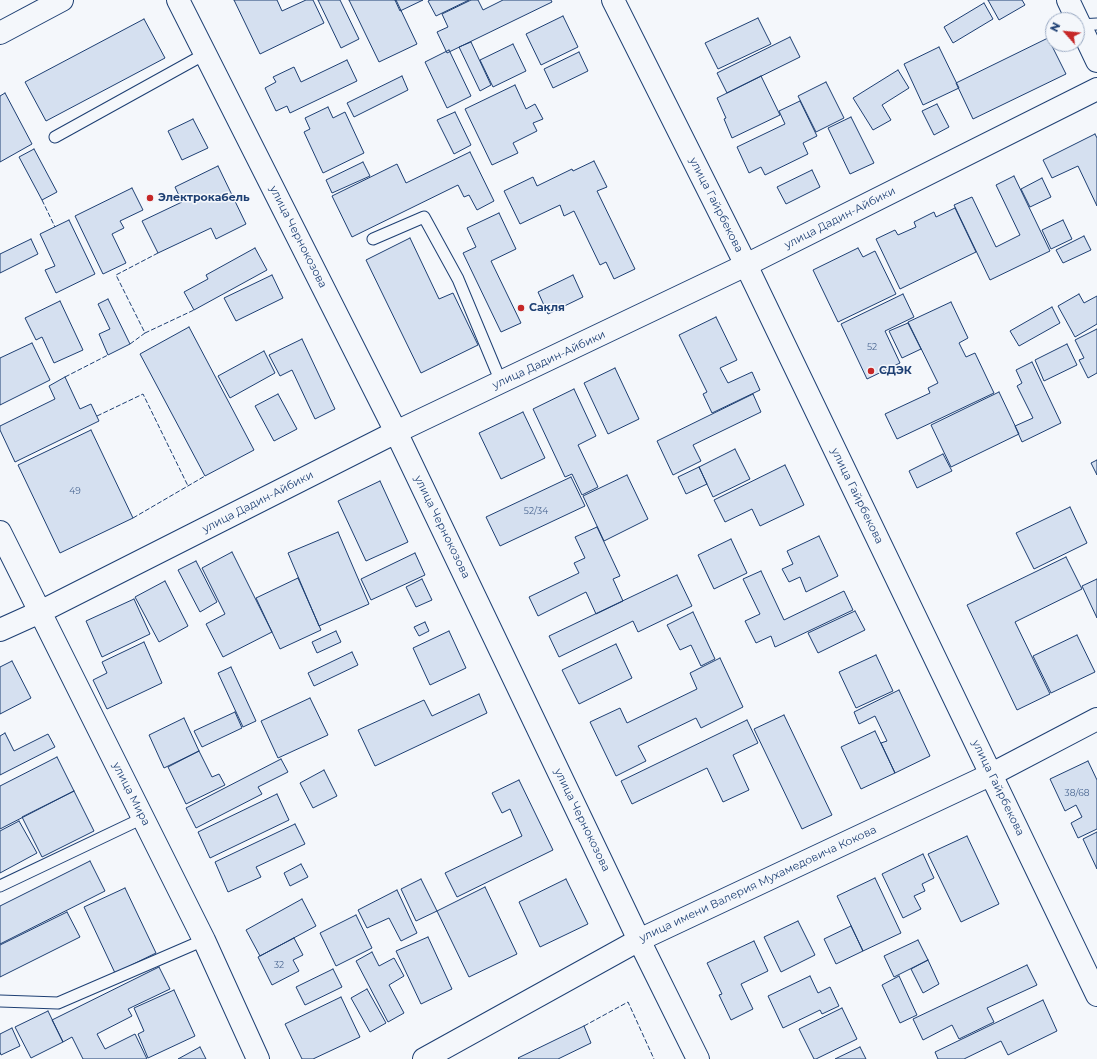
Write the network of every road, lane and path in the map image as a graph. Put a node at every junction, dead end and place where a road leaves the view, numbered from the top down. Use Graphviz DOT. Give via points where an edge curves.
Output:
graph roads {
  1 [pos="62,0"];
  2 [pos="178,0"];
  3 [pos="613,0"];
  4 [pos="1068,0"];
  5 [pos="1088,25"];
  6 [pos="0,33"];
  7 [pos="205,54"];
  8 [pos="1097,61"];
  9 [pos="1097,89"];
  10 [pos="55,137"];
  11 [pos="373,239"];
  12 [pos="746,265"];
  13 [pos="501,382"];
  14 [pos="396,432"];
  15 [pos="0,532"];
  16 [pos="40,612"];
  17 [pos="0,630"];
  18 [pos="1097,719"];
  19 [pos="992,774"];
  20 [pos="143,818"];
  21 [pos="0,886"];
  22 [pos="204,940"];
  23 [pos="639,940"];
  24 [pos="1097,995"];
  25 [pos="0,1001"];
  26 [pos="258,1059"];
  27 [pos="424,1059"];
  28 [pos="698,1059"];
  1 -- 6 [label="street"];
  2 -- 7 [label="street, улица Чернокозова"];
  3 -- 12 [label="street, улица Гайрбекова"];
  4 -- 5 [label="street"];
  5 -- 8 [label="street"];
  7 -- 10 [label="lane"];
  7 -- 14 [label="street, улица Чернокозова"];
  9 -- 12 [label="street, улица Дадин-Айбики"];
  11 -- 13 [label="lane" via="424,217 458,279"];
  12 -- 13 [label="street, улица Дадин-Айбики"];
  12 -- 19 [label="street, улица Гайрбекова"];
  13 -- 14 [label="street, улица Дадин-Айбики"];
  14 -- 16 [label="street, улица Дадин-Айбики"];
  14 -- 23 [label="street, улица Чернокозова"];
  15 -- 16 [label="street, улица Мира"];
  16 -- 17 [label="street, улица Дадин-Айбики"];
  16 -- 20 [label="street, улица Мира"];
  18 -- 19 [label="street, улица имени Валерия Мухамедовича Кокова"];
  19 -- 23 [label="street, улица имени Валерия Мухамедовича Кокова"];
  19 -- 24 [label="street, улица Гайрбекова"];
  20 -- 21 [label="lane"];
  20 -- 22 [label="street, улица Мира"];
  22 -- 25 [label="lane" via="58,1004"];
  22 -- 26 [label="street, улица Мира"];
  23 -- 27 [label="street, улица имени Валерия Мухамедовича Кокова"];
  23 -- 28 [label="street, улица Чернокозова"];
}
